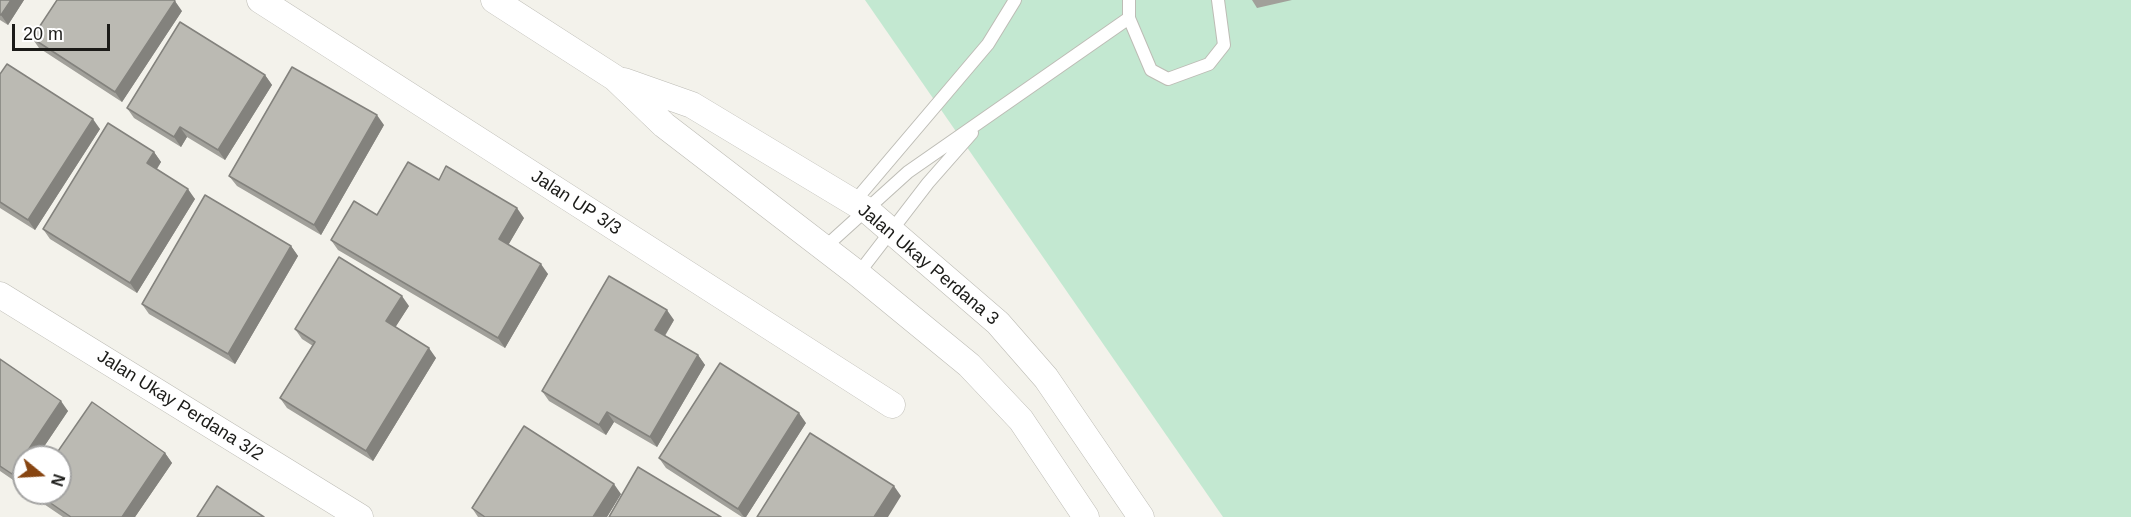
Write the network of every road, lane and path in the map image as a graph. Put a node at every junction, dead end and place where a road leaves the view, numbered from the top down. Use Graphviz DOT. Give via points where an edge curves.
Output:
graph roads {
  1 [pos="260,0"];
  2 [pos="494,0"];
  3 [pos="1016,0"];
  4 [pos="1129,0"];
  5 [pos="1218,0"];
  6 [pos="1129,18"];
  7 [pos="615,78"];
  8 [pos="987,116"];
  9 [pos="861,207"];
  10 [pos="891,231"];
  11 [pos="824,248"];
  12 [pos="858,274"];
  13 [pos="0,295"];
  14 [pos="892,405"];
  15 [pos="360,517"];
  16 [pos="1086,517"];
  17 [pos="1140,517"];
  1 -- 14 [label="street, Jalan UP 3/3"];
  2 -- 7 [label="street, Jalan Ukay Perdana 3"];
  3 -- 9 [label="lane" via="988,44"];
  4 -- 6 [label="lane"];
  5 -- 6 [label="lane" via="1224,45 1209,64 1167,79 1151,70"];
  6 -- 8 [label="lane"];
  7 -- 9 [label="street, Jalan Ukay Perdana 3" via="692,105"];
  7 -- 11 [label="street, Jalan Ukay Perdana 3" via="664,125"];
  8 -- 9 [label="lane"];
  8 -- 10 [label="lane"];
  9 -- 10 [label="street, Jalan Ukay Perdana 3"];
  9 -- 11 [label="lane"];
  10 -- 12 [label="lane"];
  10 -- 17 [label="street, Jalan Ukay Perdana 3" via="998,323 1046,378"];
  11 -- 12 [label="street, Jalan Ukay Perdana 3"];
  12 -- 16 [label="street, Jalan Ukay Perdana 3" via="969,365 1022,420"];
  13 -- 15 [label="street, Jalan Ukay Perdana 3/2"];
}
